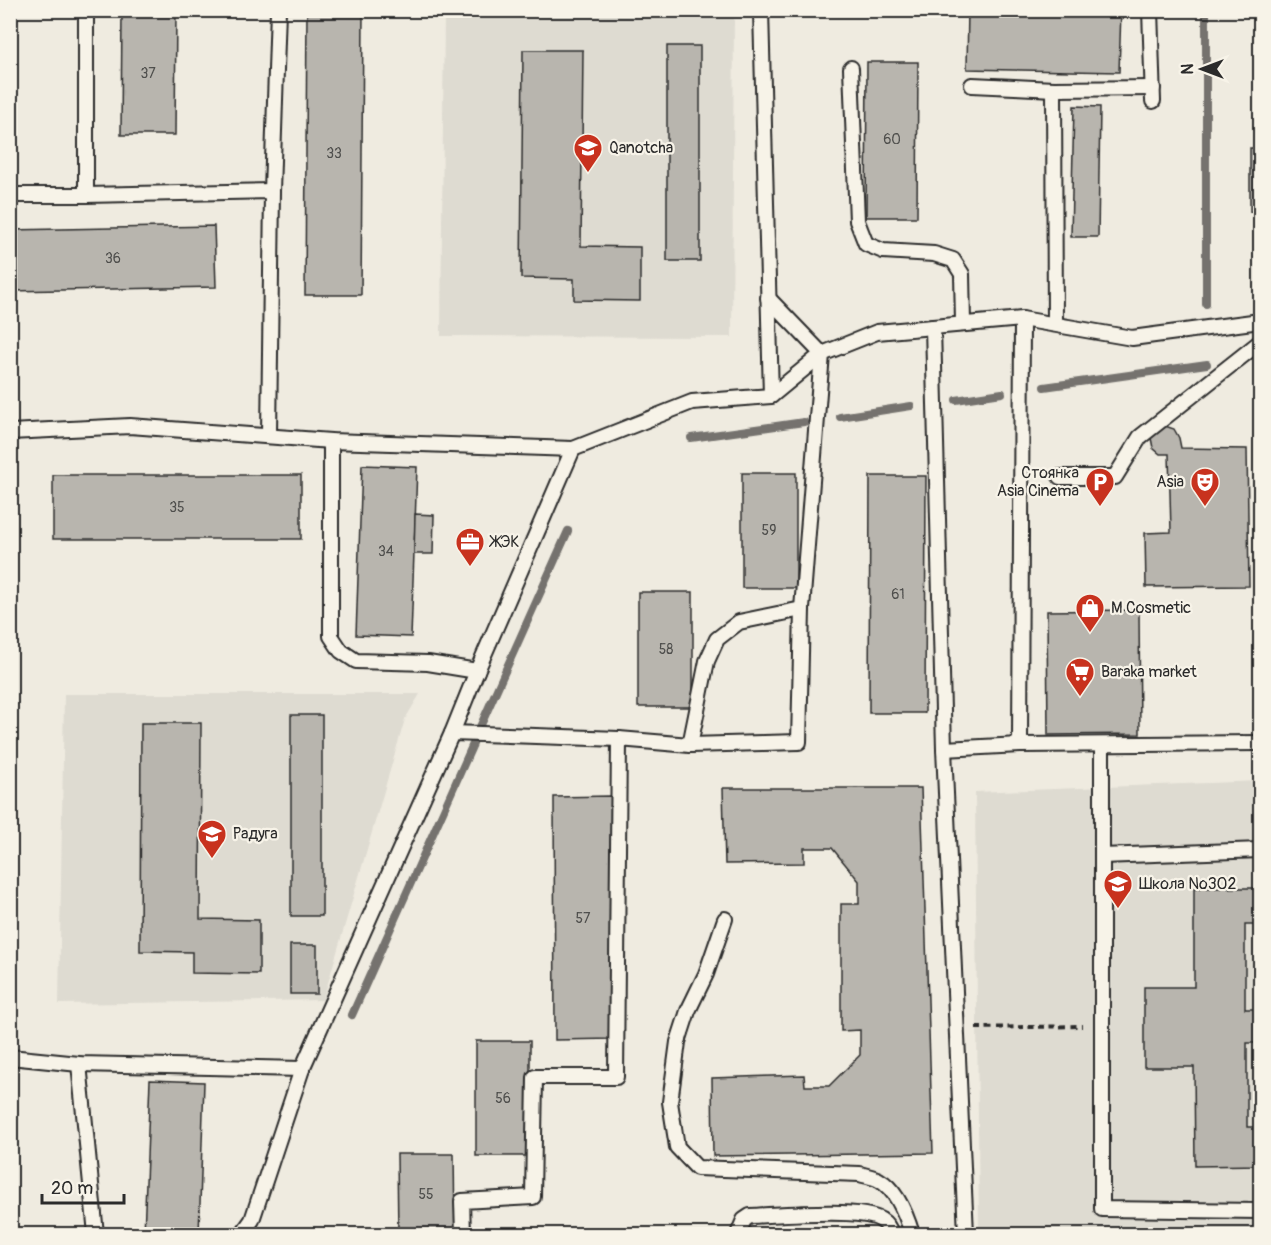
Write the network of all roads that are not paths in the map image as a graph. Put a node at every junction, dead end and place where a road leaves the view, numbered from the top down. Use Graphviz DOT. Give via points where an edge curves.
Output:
graph roads {
  1 [pos="86,10"];
  2 [pos="278,10"];
  3 [pos="761,10"];
  4 [pos="1150,10"];
  5 [pos="851,68"];
  6 [pos="972,85"];
  7 [pos="1054,89"];
  8 [pos="272,191"];
  9 [pos="10,195"];
  10 [pos="86,195"];
  11 [pos="768,298"];
  12 [pos="1022,319"];
  13 [pos="1260,321"];
  14 [pos="963,323"];
  15 [pos="1055,324"];
  16 [pos="933,327"];
  17 [pos="1260,342"];
  18 [pos="822,354"];
  19 [pos="771,396"];
  20 [pos="10,432"];
  21 [pos="269,435"];
  22 [pos="331,441"];
  23 [pos="573,449"];
  24 [pos="1060,477"];
  25 [pos="802,609"];
  26 [pos="477,671"];
  27 [pos="452,734"];
  28 [pos="619,739"];
  29 [pos="1260,743"];
  30 [pos="690,745"];
  31 [pos="1020,745"];
  32 [pos="1102,745"];
  33 [pos="944,749"];
  34 [pos="1260,850"];
  35 [pos="1102,856"];
  36 [pos="725,919"];
  37 [pos="10,1057"];
  38 [pos="79,1064"];
  39 [pos="302,1069"];
  40 [pos="1260,1211"];
  41 [pos="96,1234"];
  42 [pos="242,1234"];
  43 [pos="463,1234"];
  44 [pos="738,1234"];
  45 [pos="891,1234"];
  46 [pos="912,1234"];
  47 [pos="966,1234"];
  1 -- 10 [label="lane"];
  2 -- 8 [label="lane"];
  3 -- 11 [label="lane"];
  4 -- 7 [label="lane" via="1153,94"];
  5 -- 14 [label="lane" via="857,221 866,244 883,251 934,254 953,260 962,274"];
  6 -- 7 [label="lane"];
  7 -- 15 [label="lane"];
  8 -- 10 [label="lane"];
  8 -- 21 [label="lane"];
  9 -- 10 [label="lane"];
  11 -- 18 [label="lane"];
  11 -- 19 [label="lane"];
  12 -- 14 [label="lane"];
  12 -- 15 [label="lane"];
  12 -- 31 [label="lane"];
  13 -- 15 [label="lane" via="1132,338"];
  14 -- 16 [label="lane"];
  16 -- 18 [label="lane" via="877,332"];
  16 -- 33 [label="lane"];
  17 -- 24 [label="lane" via="1140,437 1115,477"];
  18 -- 19 [label="lane"];
  18 -- 25 [label="lane"];
  19 -- 23 [label="lane" via="692,402"];
  20 -- 21 [label="lane" via="130,426"];
  21 -- 22 [label="lane"];
  22 -- 23 [label="lane"];
  22 -- 26 [label="lane" via="331,636 341,651 356,662 428,663"];
  23 -- 26 [label="lane"];
  25 -- 30 [label="lane" via="739,622 717,639 707,662"];
  25 -- 30 [label="lane" via="799,742"];
  26 -- 27 [label="lane"];
  27 -- 28 [label="lane"];
  27 -- 39 [label="lane"];
  28 -- 30 [label="lane"];
  28 -- 43 [label="lane" via="616,1077 535,1077 533,1197 462,1201"];
  29 -- 32 [label="lane"];
  31 -- 32 [label="lane"];
  31 -- 33 [label="lane"];
  32 -- 35 [label="lane"];
  33 -- 47 [label="lane"];
  34 -- 35 [label="lane"];
  35 -- 40 [label="lane" via="1102,1209"];
  36 -- 46 [label="lane" via="678,1042 670,1102 677,1147 697,1168 860,1174 878,1179 904,1210"];
  37 -- 38 [label="lane"];
  38 -- 39 [label="lane"];
  38 -- 41 [label="lane"];
  39 -- 42 [label="lane" via="252,1220"];
  44 -- 45 [label="lane" via="750,1216 854,1213 879,1219"];
}
